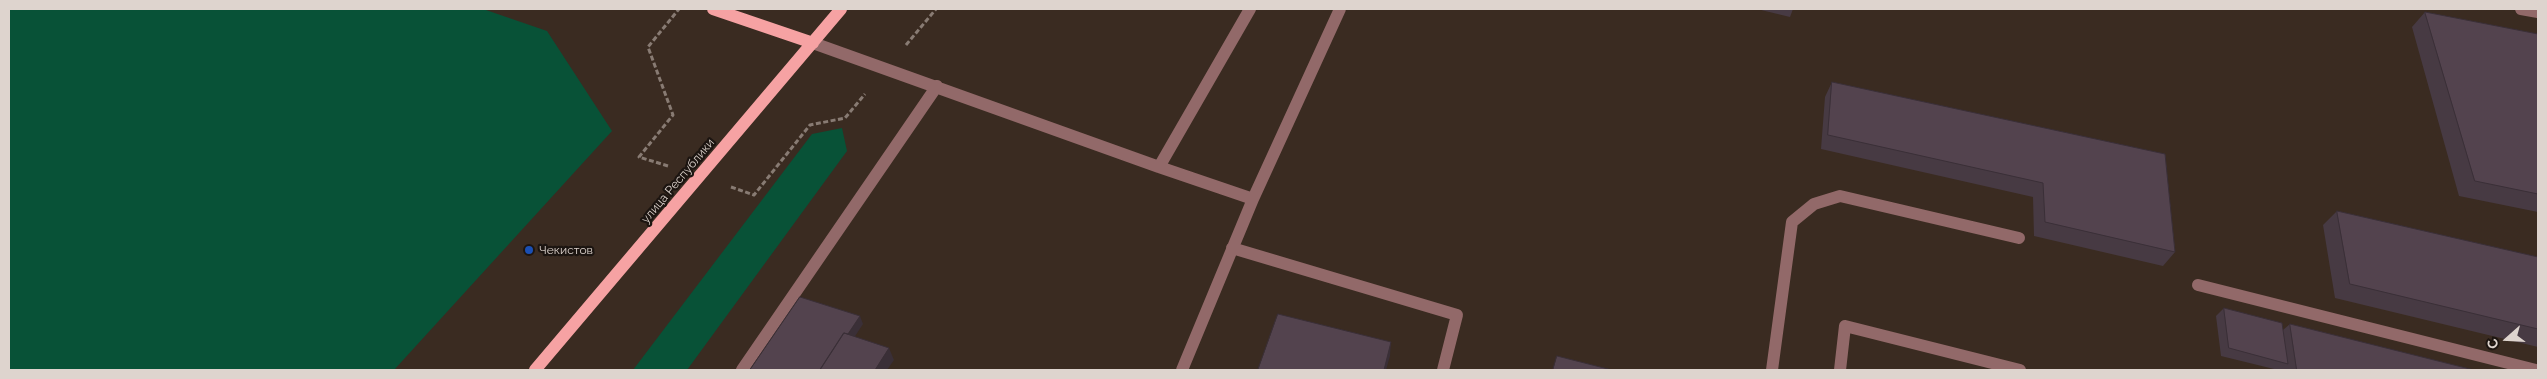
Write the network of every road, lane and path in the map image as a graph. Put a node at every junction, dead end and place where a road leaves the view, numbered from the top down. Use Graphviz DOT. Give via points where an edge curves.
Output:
graph roads {
  1 [pos="713,9"];
  2 [pos="841,9"];
  3 [pos="1250,9"];
  4 [pos="1340,9"];
  5 [pos="2521,9"];
  6 [pos="2538,12"];
  7 [pos="813,43"];
  8 [pos="937,86"];
  9 [pos="1159,167"];
  10 [pos="1253,199"];
  11 [pos="2019,238"];
  12 [pos="1232,248"];
  13 [pos="2198,285"];
  14 [pos="535,370"];
  15 [pos="742,370"];
  16 [pos="1182,370"];
  17 [pos="1443,370"];
  18 [pos="1772,370"];
  19 [pos="1840,370"];
  20 [pos="2020,370"];
  21 [pos="2536,370"];
  1 -- 7 [label="main road"];
  2 -- 7 [label="main road, улица Республики"];
  3 -- 9 [label="lane"];
  4 -- 10 [label="lane"];
  5 -- 6 [label="lane"];
  7 -- 8 [label="lane"];
  7 -- 14 [label="main road, улица Республики"];
  8 -- 9 [label="lane"];
  8 -- 15 [label="lane"];
  9 -- 10 [label="lane"];
  10 -- 12 [label="lane"];
  11 -- 18 [label="lane" via="1840,196 1821,199 1804,209 1792,222"];
  12 -- 16 [label="lane"];
  12 -- 17 [label="lane" via="1458,315"];
  13 -- 21 [label="lane"];
  19 -- 20 [label="lane" via="1845,326"];
}
